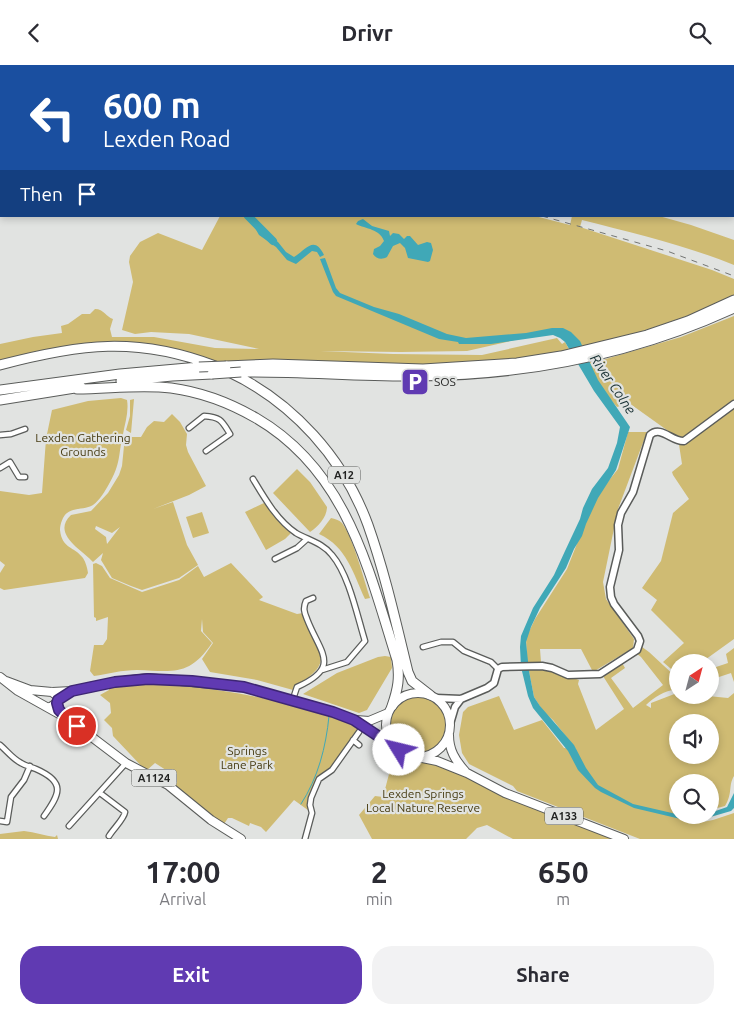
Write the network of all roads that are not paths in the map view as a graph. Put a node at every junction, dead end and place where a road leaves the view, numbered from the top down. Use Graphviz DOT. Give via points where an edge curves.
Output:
graph roads {
  1 [pos="734,300"];
  2 [pos="734,308"];
  3 [pos="601,351"];
  4 [pos="562,359"];
  5 [pos="0,365"];
  6 [pos="77,389"];
  7 [pos="0,391"];
  8 [pos="0,399"];
  9 [pos="734,404"];
  10 [pos="189,428"];
  11 [pos="25,429"];
  12 [pos="0,435"];
  13 [pos="206,451"];
  14 [pos="0,468"];
  15 [pos="25,477"];
  16 [pos="253,479"];
  17 [pos="307,539"];
  18 [pos="275,559"];
  19 [pos="313,598"];
  20 [pos="423,647"];
  21 [pos="498,669"];
  22 [pos="322,670"];
  23 [pos="3,679"];
  24 [pos="36,691"];
  25 [pos="72,691"];
  26 [pos="52,692"];
  27 [pos="294,695"];
  28 [pos="433,697"];
  29 [pos="462,699"];
  30 [pos="37,702"];
  31 [pos="58,702"];
  32 [pos="49,709"];
  33 [pos="390,709"];
  34 [pos="67,718"];
  35 [pos="354,720"];
  36 [pos="450,724"];
  37 [pos="359,732"];
  38 [pos="449,733"];
  39 [pos="353,740"];
  40 [pos="0,745"];
  41 [pos="359,745"];
  42 [pos="399,750"];
  43 [pos="417,757"];
  44 [pos="126,763"];
  45 [pos="30,766"];
  46 [pos="467,773"];
  47 [pos="100,793"];
  48 [pos="44,816"];
  49 [pos="0,821"];
  50 [pos="69,826"];
  51 [pos="110,836"];
  52 [pos="241,839"];
  53 [pos="305,839"];
  54 [pos="624,839"];
  1 -- 3 [label="highway, A12" via="688,321"];
  2 -- 3 [label="highway, A12" via="644,343"];
  3 -- 4 [label="highway, A12"];
  4 -- 6 [label="highway, A12, bridge" via="484,374 212,374 139,379"];
  4 -- 7 [label="highway, A12, bridge" via="423,369 273,364 199,367 128,373"];
  5 -- 28 [label="highway, A12" via="87,346 156,349 197,359 226,371 251,383 282,405 320,442 355,495 375,545 408,672 412,681"];
  6 -- 8 [label="highway, A12"];
  6 -- 33 [label="highway, A12" via="150,386 199,394 251,415 301,452 337,498 364,558 400,675"];
  9 -- 21 [label="street" via="684,441 660,432 650,435 633,492 621,513 619,550 610,587 614,604 638,635 640,645 633,653 600,674 568,675 552,668 530,666"];
  10 -- 13 [label="street" via="204,416 222,421 230,435"];
  11 -- 12 [label="street"];
  14 -- 15 [label="street" via="10,462 19,477"];
  16 -- 17 [label="street" via="279,518"];
  17 -- 18 [label="street"];
  17 -- 22 [label="street" via="328,550 337,562 365,641 347,662"];
  19 -- 22 [label="street" via="306,601 304,611 323,652"];
  20 -- 21 [label="street" via="453,642"];
  21 -- 29 [label="street" via="494,683"];
  22 -- 27 [label="street" via="297,687"];
  23 -- 24 [label="main road"];
  23 -- 30 [label="main road"];
  24 -- 26 [label="main road"];
  24 -- 30 [label="main road"];
  25 -- 26 [label="main road"];
  25 -- 31 [label="main road"];
  25 -- 35 [label="main road" via="83,685 148,679 244,687"];
  26 -- 31 [label="main road"];
  28 -- 29 [label="street"];
  28 -- 33 [label="main road" via="420,693 408,695 397,700"];
  28 -- 36 [label="main road" via="446,709"];
  29 -- 36 [label="street" via="455,707"];
  30 -- 32 [label="main road"];
  31 -- 32 [label="main road"];
  31 -- 34 [label="main road, A1124" via="59,710"];
  32 -- 34 [label="main road, A1124"];
  33 -- 35 [label="main road" via="370,721"];
  33 -- 42 [label="main road" via="386,731"];
  34 -- 44 [label="main road, A1124"];
  35 -- 42 [label="main road"];
  36 -- 38 [label="main road"];
  37 -- 39 [label="street"];
  38 -- 43 [label="main road" via="437,751"];
  38 -- 46 [label="main road, A133" via="453,756"];
  39 -- 41 [label="street"];
  39 -- 53 [label="street" via="332,770 319,779 310,805 312,813"];
  40 -- 45 [label="street" via="16,760"];
  42 -- 43 [label="main road"];
  43 -- 46 [label="main road, A133"];
  44 -- 47 [label="street"];
  44 -- 52 [label="main road, A1124" via="168,785 211,820"];
  45 -- 48 [label="street" via="57,783 58,796"];
  45 -- 49 [label="street" via="11,797 7,822"];
  46 -- 54 [label="main road, A133" via="505,793"];
  47 -- 50 [label="street"];
  47 -- 51 [label="street" via="125,812"];
}
